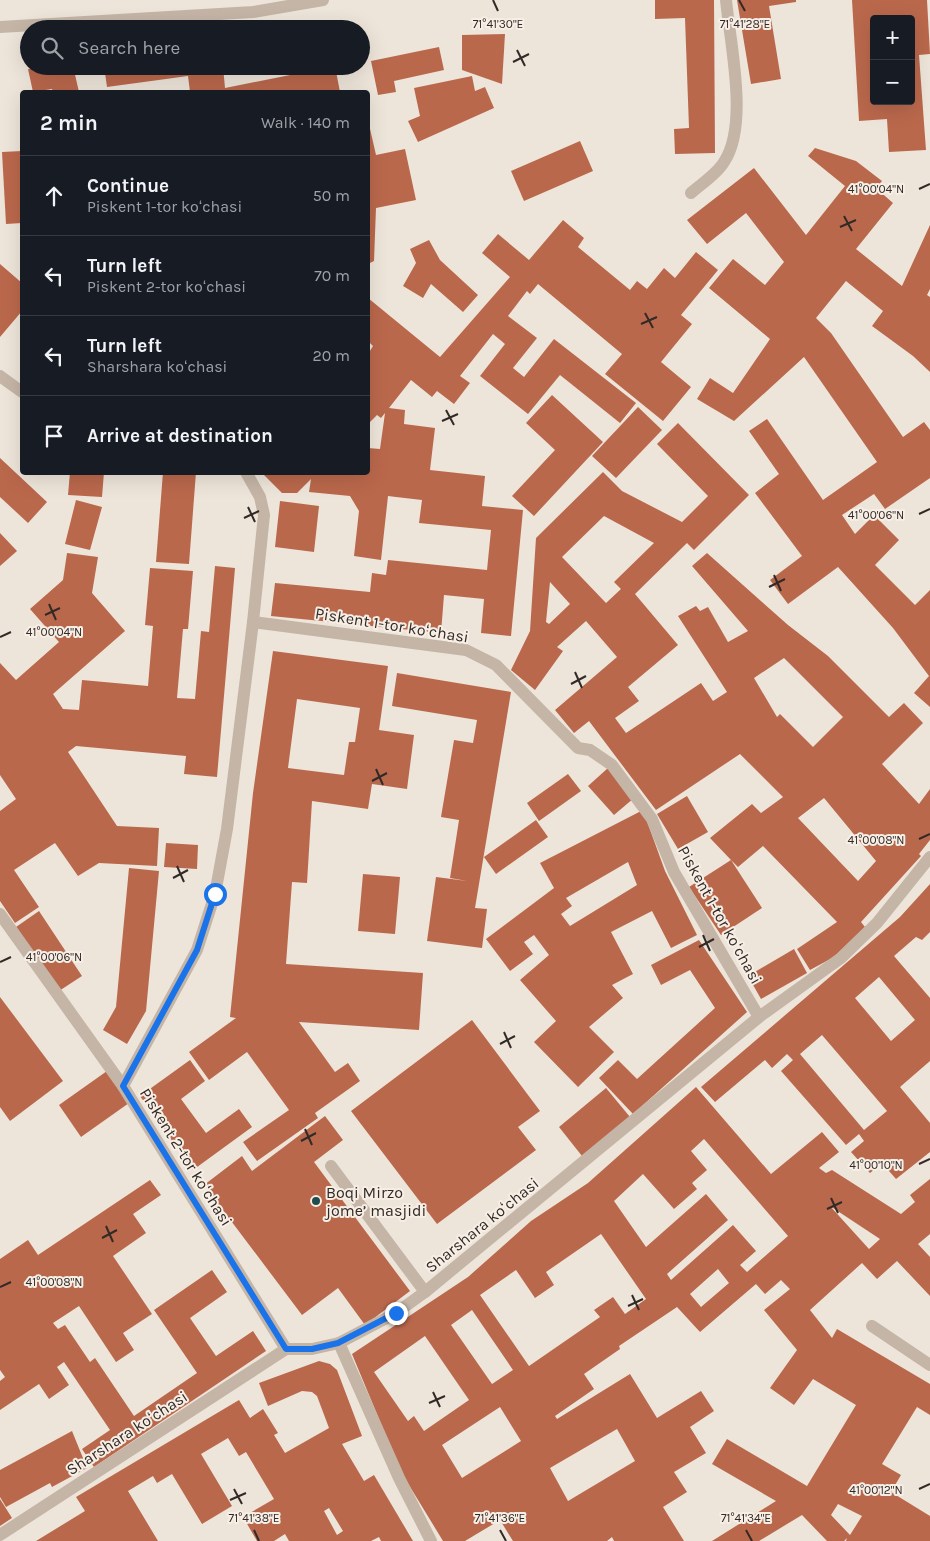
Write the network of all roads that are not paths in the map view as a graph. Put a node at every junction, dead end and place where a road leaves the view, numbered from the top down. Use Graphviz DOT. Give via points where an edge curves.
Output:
graph roads {
  1 [pos="323,0"];
  2 [pos="726,0"];
  3 [pos="118,20"];
  4 [pos="20,26"];
  5 [pos="0,27"];
  6 [pos="691,193"];
  7 [pos="0,376"];
  8 [pos="20,391"];
  9 [pos="248,475"];
  10 [pos="254,622"];
  11 [pos="930,857"];
  12 [pos="0,914"];
  13 [pos="759,1017"];
  14 [pos="123,1086"];
  15 [pos="331,1166"];
  16 [pos="425,1292"];
  17 [pos="872,1326"];
  18 [pos="338,1343"];
  19 [pos="286,1349"];
  20 [pos="930,1364"];
  21 [pos="0,1535"];
  22 [pos="431,1541"];
  1 -- 3 [label="street" via="253,12"];
  2 -- 6 [label="street" via="737,106 736,132 724,162"];
  4 -- 5 [label="street"];
  7 -- 8 [label="street"];
  9 -- 10 [label="street" via="260,497 264,515"];
  10 -- 13 [label="street, Piskent 1-tor koʻchasi" via="466,650 496,665 578,748 590,750 612,765 652,819 674,872"];
  10 -- 14 [label="street" via="227,829 215,894 197,950"];
  11 -- 13 [label="street, Sharshara koʻchasi" via="877,923 841,958"];
  12 -- 14 [label="street, Piskent 2-tor koʻchasi"];
  13 -- 16 [label="street, Sharshara koʻchasi"];
  14 -- 19 [label="street, Piskent 2-tor koʻchasi"];
  15 -- 16 [label="street"];
  16 -- 18 [label="street, Sharshara koʻchasi" via="396,1313"];
  17 -- 20 [label="street"];
  18 -- 19 [label="street, Sharshara koʻchasi" via="312,1349"];
  18 -- 22 [label="street"];
  19 -- 21 [label="street, Sharshara koʻchasi"];
}
